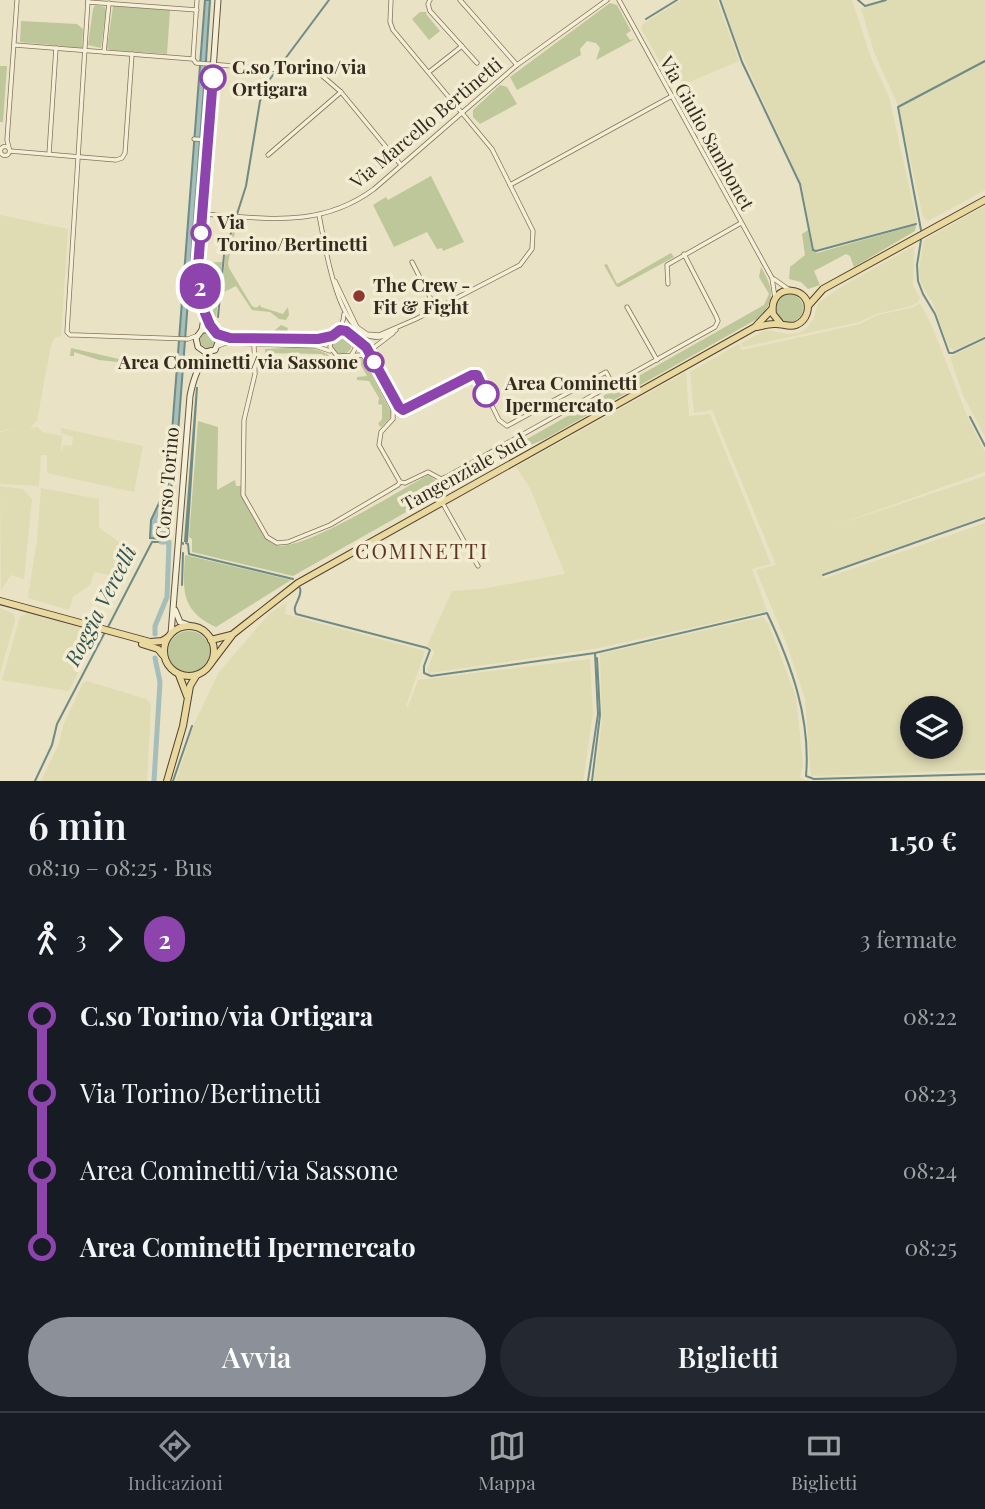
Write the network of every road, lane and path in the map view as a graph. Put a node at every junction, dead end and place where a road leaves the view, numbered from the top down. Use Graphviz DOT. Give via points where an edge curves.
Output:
graph roads {
  1 [pos="17,0"];
  2 [pos="197,0"];
  3 [pos="218,0"];
  4 [pos="391,0"];
  5 [pos="430,0"];
  6 [pos="460,0"];
  7 [pos="607,0"];
  8 [pos="619,0"];
  9 [pos="88,1"];
  10 [pos="98,1"];
  11 [pos="109,4"];
  12 [pos="197,10"];
  13 [pos="15,45"];
  14 [pos="461,46"];
  15 [pos="56,48"];
  16 [pos="85,50"];
  17 [pos="104,52"];
  18 [pos="132,54"];
  19 [pos="193,59"];
  20 [pos="211,64"];
  21 [pos="477,64"];
  22 [pos="517,65"];
  23 [pos="429,72"];
  24 [pos="341,92"];
  25 [pos="672,96"];
  26 [pos="463,112"];
  27 [pos="194,139"];
  28 [pos="205,140"];
  29 [pos="4,150"];
  30 [pos="49,155"];
  31 [pos="268,155"];
  32 [pos="77,157"];
  33 [pos="401,165"];
  34 [pos="510,185"];
  35 [pos="985,200"];
  36 [pos="203,214"];
  37 [pos="319,215"];
  38 [pos="741,223"];
  39 [pos="684,254"];
  40 [pos="412,262"];
  41 [pos="772,278"];
  42 [pos="335,281"];
  43 [pos="668,284"];
  44 [pos="823,289"];
  45 [pos="796,292"];
  46 [pos="775,298"];
  47 [pos="808,306"];
  48 [pos="627,307"];
  49 [pos="344,308"];
  50 [pos="436,309"];
  51 [pos="772,309"];
  52 [pos="205,313"];
  53 [pos="781,324"];
  54 [pos="399,327"];
  55 [pos="755,327"];
  56 [pos="337,331"];
  57 [pos="200,332"];
  58 [pos="215,332"];
  59 [pos="393,332"];
  60 [pos="332,336"];
  61 [pos="379,336"];
  62 [pos="189,339"];
  63 [pos="355,339"];
  64 [pos="254,345"];
  65 [pos="218,346"];
  66 [pos="198,347"];
  67 [pos="211,352"];
  68 [pos="332,352"];
  69 [pos="352,354"];
  70 [pos="371,355"];
  71 [pos="657,360"];
  72 [pos="200,366"];
  73 [pos="615,382"];
  74 [pos="400,482"];
  75 [pos="442,502"];
  76 [pos="478,566"];
  77 [pos="0,601"];
  78 [pos="174,605"];
  79 [pos="191,626"];
  80 [pos="111,633"];
  81 [pos="233,634"];
  82 [pos="169,636"];
  83 [pos="211,640"];
  84 [pos="164,657"];
  85 [pos="211,663"];
  86 [pos="197,674"];
  87 [pos="179,675"];
  88 [pos="188,698"];
  89 [pos="167,781"];
  1 -- 13 [label="street"];
  2 -- 12 [label="street"];
  3 -- 20 [label="main road, Corso Torino"];
  4 -- 23 [label="street" via="393,30"];
  5 -- 14 [label="street" via="430,11"];
  6 -- 22 [label="street"];
  7 -- 22 [label="street, Via Marcello Bertinetti"];
  8 -- 25 [label="street, Via Giulio Sambonet"];
  9 -- 10 [label="street"];
  9 -- 16 [label="street"];
  10 -- 11 [label="street"];
  11 -- 12 [label="street"];
  11 -- 17 [label="street"];
  12 -- 19 [label="street"];
  13 -- 15 [label="street"];
  13 -- 29 [label="street"];
  14 -- 21 [label="street"];
  14 -- 23 [label="street"];
  15 -- 16 [label="street"];
  15 -- 30 [label="street"];
  16 -- 17 [label="street"];
  16 -- 32 [label="street"];
  17 -- 18 [label="street"];
  18 -- 19 [label="street"];
  18 -- 32 [label="street" via="125,153 116,160"];
  19 -- 20 [label="street"];
  20 -- 24 [label="street" via="319,73"];
  20 -- 28 [label="main road, Corso Torino"];
  22 -- 26 [label="street, Via Marcello Bertinetti"];
  23 -- 26 [label="street"];
  24 -- 31 [label="street"];
  24 -- 33 [label="street"];
  25 -- 34 [label="street"];
  25 -- 38 [label="street, Via Giulio Sambonet"];
  26 -- 33 [label="street, Via Marcello Bertinetti"];
  26 -- 34 [label="street" via="492,149"];
  27 -- 28 [label="street"];
  28 -- 36 [label="main road, Corso Torino"];
  29 -- 30 [label="street"];
  30 -- 32 [label="street"];
  32 -- 62 [label="street" via="68,334"];
  33 -- 37 [label="street, Via Marcello Bertinetti" via="364,197"];
  34 -- 50 [label="street" via="533,231 532,249 520,265"];
  35 -- 44 [label="main road"];
  36 -- 37 [label="street, Via Marcello Bertinetti" via="286,219"];
  36 -- 52 [label="main road, Corso Torino" via="198,267"];
  37 -- 42 [label="street"];
  38 -- 39 [label="street"];
  38 -- 41 [label="street, Via Giulio Sambonet"];
  39 -- 43 [label="street" via="667,265"];
  39 -- 71 [label="street" via="718,321"];
  40 -- 50 [label="street"];
  41 -- 45 [label="street"];
  41 -- 46 [label="street, Via Giulio Sambonet"];
  42 -- 49 [label="street"];
  42 -- 61 [label="street" via="357,327"];
  44 -- 45 [label="main road"];
  44 -- 47 [label="main road"];
  45 -- 46 [label="main road" via="784,291"];
  45 -- 47 [label="main road"];
  46 -- 51 [label="main road"];
  47 -- 53 [label="main road" via="802,322"];
  48 -- 71 [label="street"];
  49 -- 56 [label="street" via="345,317"];
  49 -- 61 [label="street" via="360,334"];
  50 -- 54 [label="street"];
  51 -- 53 [label="main road"];
  51 -- 55 [label="main road, Tangenziale Sud"];
  52 -- 57 [label="main road, Corso Torino"];
  52 -- 58 [label="main road, Corso Torino"];
  53 -- 55 [label="main road, Tangenziale Sud"];
  54 -- 59 [label="street"];
  54 -- 61 [label="street"];
  55 -- 75 [label="main road, Tangenziale Sud"];
  56 -- 60 [label="street"];
  56 -- 63 [label="street" via="346,331"];
  57 -- 58 [label="main road"];
  57 -- 62 [label="street"];
  57 -- 66 [label="main road, Corso Torino"];
  58 -- 60 [label="street" via="230,338"];
  58 -- 65 [label="main road, Corso Torino"];
  59 -- 61 [label="street"];
  59 -- 70 [label="street"];
  60 -- 68 [label="street"];
  62 -- 66 [label="street"];
  63 -- 69 [label="street"];
  63 -- 70 [label="street"];
  64 -- 65 [label="street"];
  64 -- 68 [label="street" via="315,346"];
  64 -- 74 [label="street" via="255,374 242,452 243,495 267,537 277,543 288,542"];
  65 -- 67 [label="main road, Corso Torino"];
  66 -- 67 [label="main road"];
  66 -- 72 [label="main road, Corso Torino"];
  67 -- 72 [label="main road, Corso Torino"];
  68 -- 69 [label="street" via="342,357"];
  69 -- 74 [label="street" via="367,360 393,409 393,419 381,432 379,445"];
  70 -- 73 [label="street" via="403,410 477,375 499,420 507,426 606,372"];
  71 -- 73 [label="street"];
  72 -- 78 [label="main road, Corso Torino" via="190,396"];
  73 -- 74 [label="street" via="448,476 436,478 428,472"];
  75 -- 76 [label="street"];
  75 -- 81 [label="main road, Tangenziale Sud" via="303,580"];
  77 -- 80 [label="main road"];
  78 -- 79 [label="main road" via="180,622"];
  78 -- 82 [label="main road, Corso Torino"];
  79 -- 82 [label="main road"];
  79 -- 83 [label="main road" via="203,630"];
  80 -- 82 [label="main road" via="157,642"];
  80 -- 84 [label="main road" via="158,649"];
  81 -- 83 [label="main road, Tangenziale Sud"];
  81 -- 85 [label="main road, Tangenziale Sud"];
  82 -- 84 [label="main road"];
  83 -- 85 [label="main road"];
  84 -- 87 [label="main road"];
  85 -- 86 [label="main road"];
  86 -- 87 [label="main road"];
  86 -- 88 [label="main road"];
  87 -- 88 [label="main road"];
  88 -- 89 [label="main road"];
}
